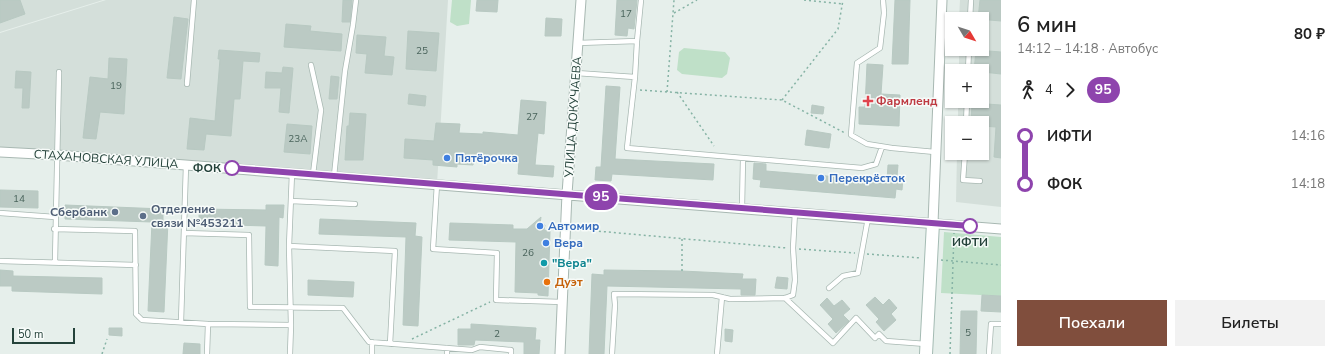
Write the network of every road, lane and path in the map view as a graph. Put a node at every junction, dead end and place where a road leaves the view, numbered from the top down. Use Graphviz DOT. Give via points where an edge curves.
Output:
graph roads {
  1 [pos="194,0"];
  2 [pos="356,0"];
  3 [pos="581,0"];
  4 [pos="641,0"];
  5 [pos="674,0"];
  6 [pos="697,0"];
  7 [pos="804,0"];
  8 [pos="843,0"];
  9 [pos="883,0"];
  10 [pos="942,0"];
  11 [pos="971,0"];
  12 [pos="843,4"];
  13 [pos="970,12"];
  14 [pos="673,13"];
  15 [pos="637,41"];
  16 [pos="578,43"];
  17 [pos="311,65"];
  18 [pos="59,72"];
  19 [pos="576,73"];
  20 [pos="635,77"];
  21 [pos="188,84"];
  22 [pos="634,90"];
  23 [pos="667,92"];
  24 [pos="677,92"];
  25 [pos="782,100"];
  26 [pos="851,135"];
  27 [pos="714,146"];
  28 [pos="882,147"];
  29 [pos="0,152"];
  30 [pos="935,152"];
  31 [pos="57,154"];
  32 [pos="743,158"];
  33 [pos="965,160"];
  34 [pos="186,164"];
  35 [pos="292,173"];
  36 [pos="313,174"];
  37 [pos="334,176"];
  38 [pos="980,181"];
  39 [pos="437,184"];
  40 [pos="567,194"];
  41 [pos="291,201"];
  42 [pos="355,204"];
  43 [pos="742,208"];
  44 [pos="795,212"];
  45 [pos="0,213"];
  46 [pos="55,217"];
  47 [pos="868,218"];
  48 [pos="933,223"];
  49 [pos="954,225"];
  50 [pos="566,228"];
  51 [pos="54,229"];
  52 [pos="1001,229"];
  53 [pos="184,233"];
  54 [pos="682,238"];
  55 [pos="289,246"];
  56 [pos="793,248"];
  57 [pos="861,254"];
  58 [pos="930,259"];
  59 [pos="0,261"];
  60 [pos="954,261"];
  61 [pos="54,262"];
  62 [pos="136,265"];
  63 [pos="1001,265"];
  64 [pos="682,271"];
  65 [pos="829,288"];
  66 [pos="722,297"];
  67 [pos="785,298"];
  68 [pos="496,300"];
  69 [pos="563,302"];
  70 [pos="290,308"];
  71 [pos="180,322"];
  72 [pos="208,324"];
  73 [pos="1001,324"];
  74 [pos="291,325"];
  75 [pos="107,339"];
  76 [pos="372,342"];
  77 [pos="390,344"];
  78 [pos="400,344"];
  79 [pos="447,348"];
  80 [pos="926,349"];
  81 [pos="102,354"];
  82 [pos="207,354"];
  83 [pos="290,354"];
  84 [pos="372,354"];
  85 [pos="447,354"];
  86 [pos="511,354"];
  87 [pos="560,354"];
  88 [pos="612,354"];
  89 [pos="717,354"];
  90 [pos="950,354"];
  91 [pos="989,354"];
  1 -- 21 [label="lane"];
  2 -- 37 [label="lane" via="345,71"];
  3 -- 16 [label="street, УЛИЦА ДОКУЧАЕВА"];
  4 -- 15 [label="lane"];
  5 -- 14 [label="path"];
  6 -- 14 [label="path"];
  7 -- 12 [label="path"];
  8 -- 12 [label="path"];
  9 -- 26 [label="lane" via="880,48 857,63"];
  10 -- 30 [label="street"];
  11 -- 13 [label="lane"];
  12 -- 25 [label="path" via="838,29"];
  14 -- 23 [label="path"];
  15 -- 16 [label="lane"];
  15 -- 20 [label="lane"];
  16 -- 19 [label="street, УЛИЦА ДОКУЧАЕВА"];
  17 -- 36 [label="lane" via="321,110"];
  18 -- 31 [label="lane"];
  19 -- 20 [label="lane"];
  19 -- 40 [label="street, УЛИЦА ДОКУЧАЕВА"];
  20 -- 22 [label="lane"];
  22 -- 23 [label="path"];
  22 -- 32 [label="lane" via="627,148"];
  23 -- 24 [label="path"];
  24 -- 25 [label="path"];
  24 -- 27 [label="path"];
  25 -- 26 [label="path"];
  26 -- 28 [label="lane" via="866,144"];
  28 -- 30 [label="lane"];
  28 -- 32 [label="lane" via="876,164 862,168"];
  29 -- 31 [label="street, СТАХАНОВСКАЯ УЛИЦА"];
  30 -- 48 [label="street"];
  31 -- 34 [label="street, СТАХАНОВСКАЯ УЛИЦА"];
  31 -- 46 [label="lane"];
  32 -- 43 [label="lane"];
  33 -- 38 [label="lane" via="964,180"];
  34 -- 35 [label="street, СТАХАНОВСКАЯ УЛИЦА"];
  34 -- 53 [label="lane"];
  35 -- 36 [label="street, СТАХАНОВСКАЯ УЛИЦА"];
  35 -- 41 [label="lane"];
  36 -- 37 [label="street, СТАХАНОВСКАЯ УЛИЦА"];
  37 -- 39 [label="street, СТАХАНОВСКАЯ УЛИЦА"];
  39 -- 40 [label="street, СТАХАНОВСКАЯ УЛИЦА"];
  39 -- 68 [label="lane" via="433,249 497,253"];
  40 -- 43 [label="street, СТАХАНОВСКАЯ УЛИЦА"];
  40 -- 50 [label="street, УЛИЦА ДОКУЧАЕВА"];
  41 -- 42 [label="lane"];
  41 -- 55 [label="lane"];
  43 -- 44 [label="street, СТАХАНОВСКАЯ УЛИЦА"];
  44 -- 47 [label="street, СТАХАНОВСКАЯ УЛИЦА"];
  44 -- 56 [label="lane"];
  45 -- 46 [label="lane"];
  46 -- 51 [label="lane"];
  47 -- 48 [label="street, СТАХАНОВСКАЯ УЛИЦА"];
  47 -- 57 [label="lane"];
  48 -- 49 [label="street, СТАХАНОВСКАЯ УЛИЦА"];
  48 -- 58 [label="street"];
  49 -- 52 [label="street, СТАХАНОВСКАЯ УЛИЦА"];
  49 -- 60 [label="path"];
  50 -- 54 [label="path"];
  50 -- 69 [label="street, УЛИЦА ДОКУЧАЕВА"];
  51 -- 61 [label="lane"];
  51 -- 62 [label="lane" via="135,231"];
  53 -- 70 [label="lane" via="249,235 250,307"];
  53 -- 71 [label="lane"];
  54 -- 56 [label="path"];
  54 -- 64 [label="path"];
  55 -- 70 [label="lane"];
  55 -- 77 [label="lane" via="395,251"];
  56 -- 57 [label="path"];
  56 -- 67 [label="lane" via="793,295"];
  57 -- 58 [label="path"];
  57 -- 65 [label="lane" via="858,273 843,276"];
  58 -- 60 [label="path"];
  58 -- 80 [label="street"];
  59 -- 61 [label="lane"];
  60 -- 63 [label="path"];
  60 -- 90 [label="path"];
  61 -- 62 [label="lane"];
  62 -- 71 [label="lane" via="136,314 142,320"];
  66 -- 67 [label="lane"];
  66 -- 88 [label="lane" via="614,294"];
  66 -- 89 [label="lane"];
  67 -- 80 [label="lane" via="833,343 856,318 876,338 879,334 886,341"];
  68 -- 69 [label="lane"];
  68 -- 78 [label="path"];
  69 -- 87 [label="street, УЛИЦА ДОКУЧАЕВА"];
  70 -- 74 [label="lane"];
  70 -- 76 [label="lane" via="343,308 369,342"];
  71 -- 72 [label="lane"];
  72 -- 74 [label="lane"];
  72 -- 82 [label="lane"];
  73 -- 91 [label="lane" via="991,324"];
  74 -- 83 [label="lane"];
  75 -- 81 [label="path"];
  76 -- 77 [label="lane"];
  76 -- 84 [label="lane"];
  77 -- 78 [label="lane"];
  78 -- 79 [label="lane"];
  79 -- 85 [label="lane"];
  79 -- 86 [label="lane" via="472,350 480,347 511,350"];
}
